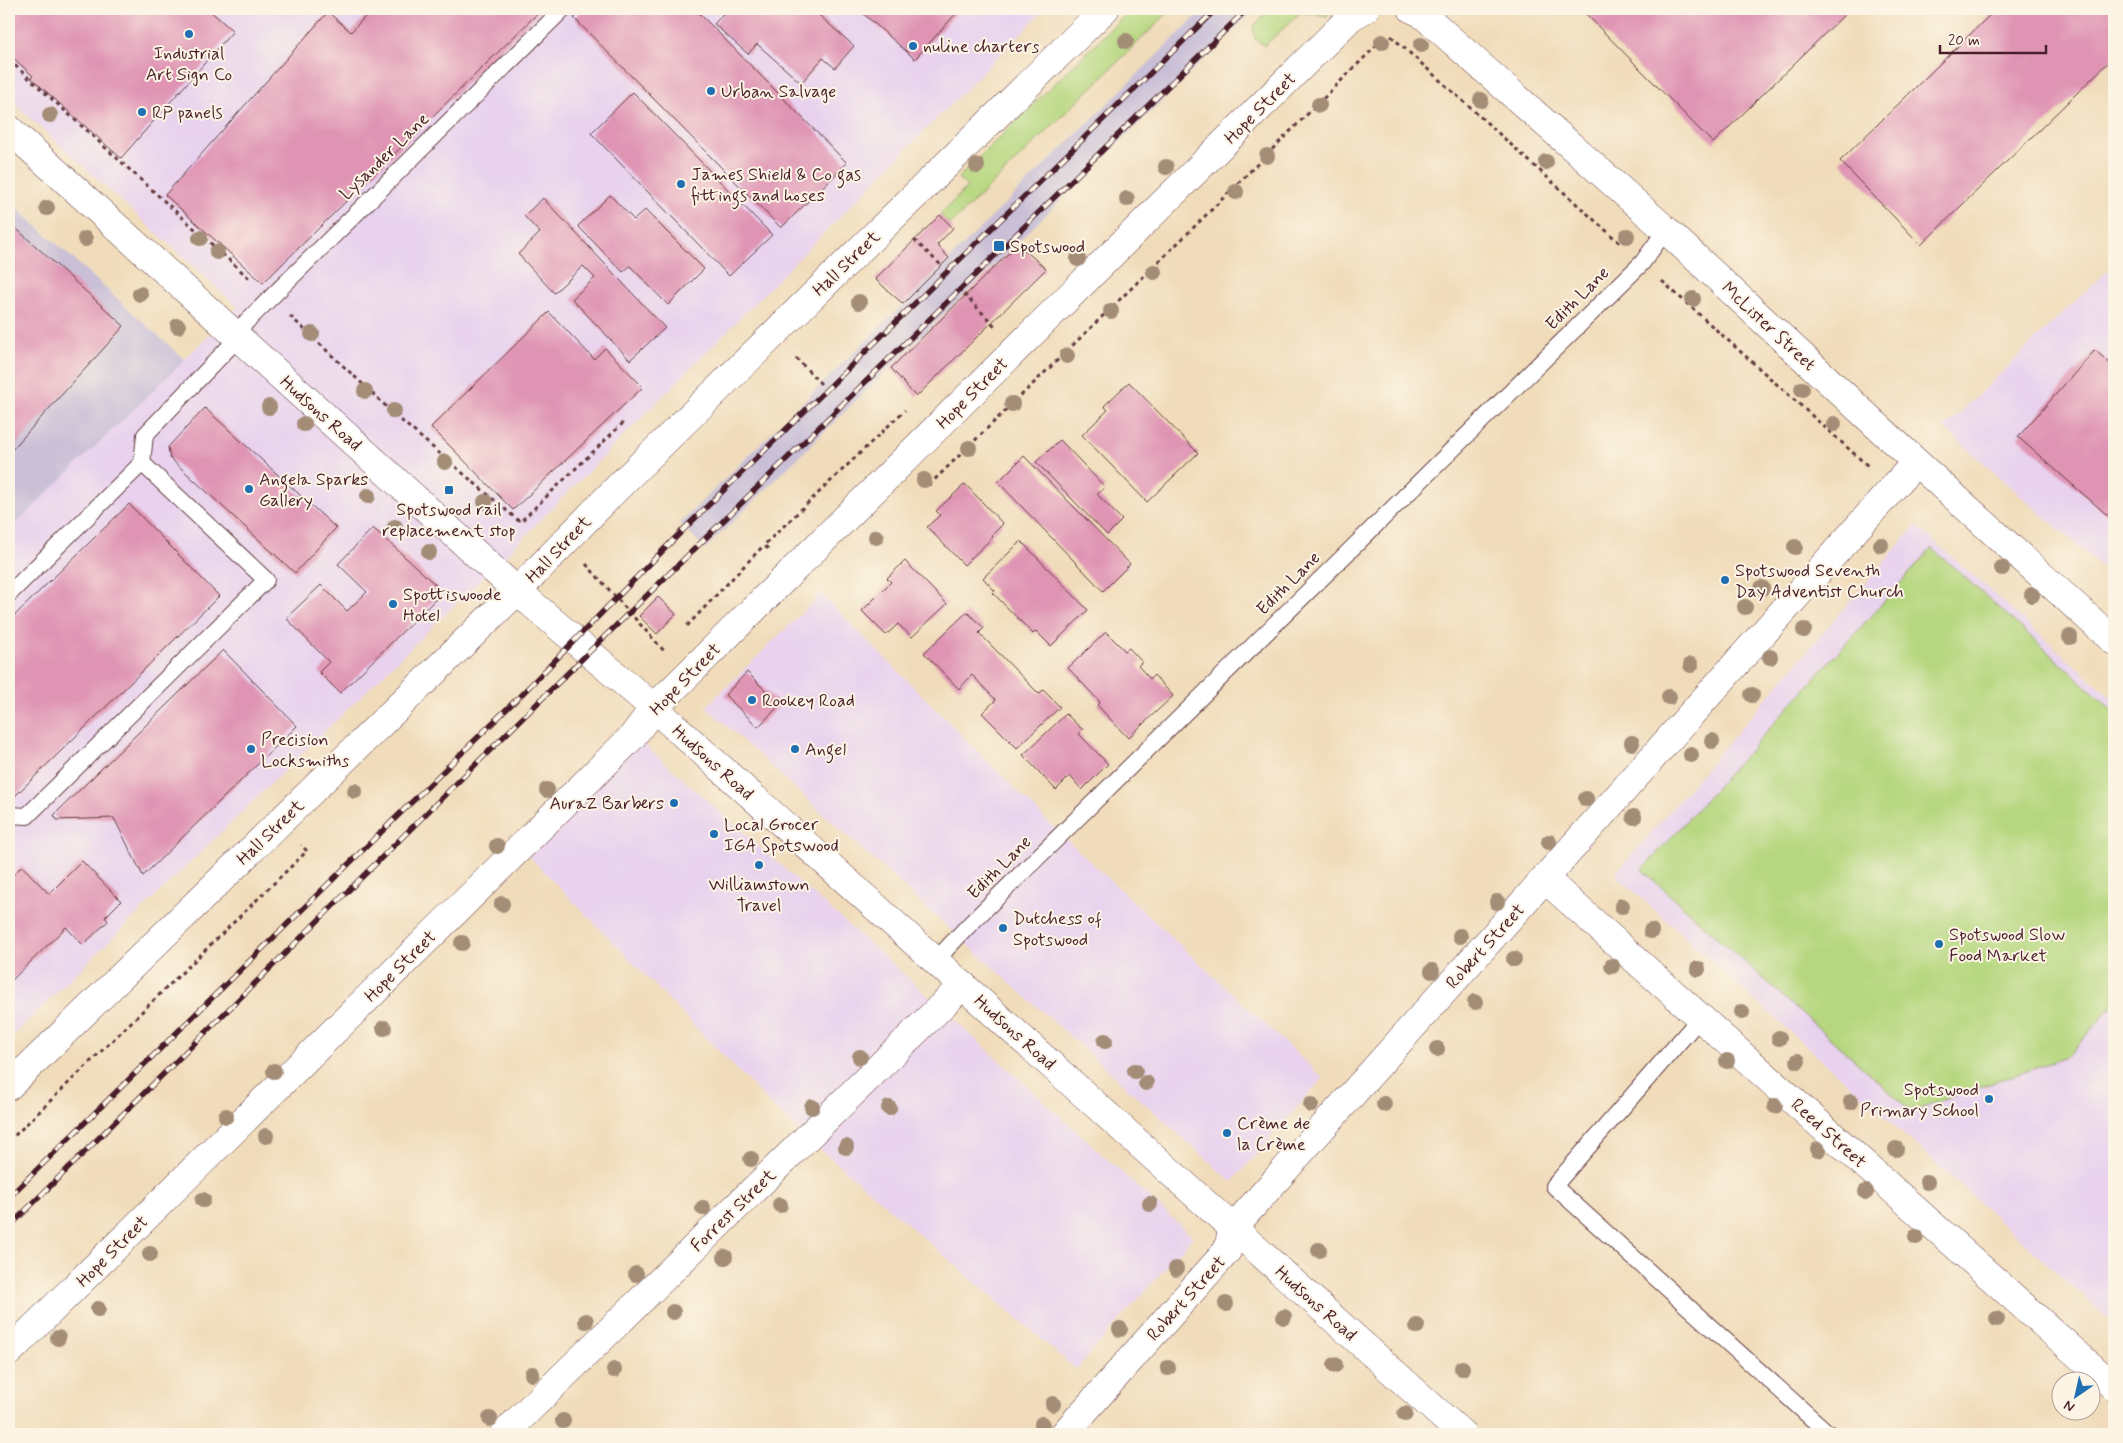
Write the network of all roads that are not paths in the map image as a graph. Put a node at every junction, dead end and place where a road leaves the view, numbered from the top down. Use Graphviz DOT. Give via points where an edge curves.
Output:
graph roads {
  1 [pos="564,9"];
  2 [pos="1105,9"];
  3 [pos="1365,9"];
  4 [pos="1416,11"];
  5 [pos="9,129"];
  6 [pos="1666,230"];
  7 [pos="236,336"];
  8 [pos="1916,462"];
  9 [pos="142,463"];
  10 [pos="517,591"];
  11 [pos="9,594"];
  12 [pos="2114,641"];
  13 [pos="654,708"];
  14 [pos="9,815"];
  15 [pos="1545,879"];
  16 [pos="935,961"];
  17 [pos="963,985"];
  18 [pos="1700,1018"];
  19 [pos="9,1086"];
  20 [pos="1233,1228"];
  21 [pos="9,1352"];
  22 [pos="2114,1387"];
  23 [pos="504,1434"];
  24 [pos="1064,1434"];
  25 [pos="1462,1434"];
  26 [pos="1829,1434"];
  1 -- 7 [label="lane, Lysander Lane" via="269,297"];
  2 -- 10 [label="street, Hall Street" via="619,486"];
  3 -- 13 [label="street, Hope Street" via="1344,24"];
  4 -- 6 [label="street, McLister Street"];
  5 -- 7 [label="street, Hudsons Road"];
  6 -- 8 [label="street, McLister Street"];
  6 -- 16 [label="lane, Edith Lane" via="1642,263"];
  7 -- 9 [label="lane, Lysander Lane" via="145,435"];
  7 -- 10 [label="street, Hudsons Road"];
  8 -- 12 [label="street, McLister Street"];
  8 -- 15 [label="street, Robert Street"];
  9 -- 11 [label="lane"];
  9 -- 14 [label="lane" via="266,580 27,816"];
  10 -- 13 [label="street, Hudsons Road"];
  10 -- 19 [label="street, Hall Street"];
  13 -- 16 [label="street, Hudsons Road"];
  13 -- 21 [label="street, Hope Street" via="632,738"];
  15 -- 18 [label="street, Reed Street"];
  15 -- 20 [label="street, Robert Street"];
  16 -- 17 [label="street, Hudsons Road"];
  17 -- 20 [label="street, Hudsons Road"];
  17 -- 23 [label="street, Forrest Street"];
  18 -- 22 [label="street, Reed Street"];
  18 -- 26 [label="lane" via="1554,1186"];
  20 -- 24 [label="street, Robert Street" via="1227,1251"];
  20 -- 25 [label="street, Hudsons Road"];
}
